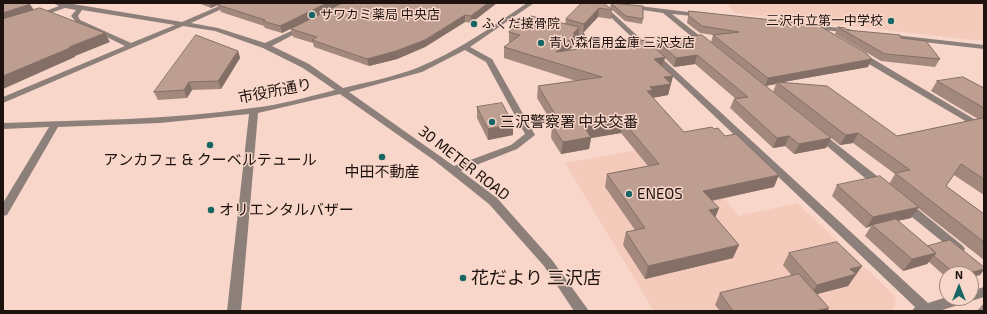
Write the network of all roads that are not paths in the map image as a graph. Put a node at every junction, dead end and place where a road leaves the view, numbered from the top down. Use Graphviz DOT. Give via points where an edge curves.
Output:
graph roads {
  1 [pos="56,3"];
  2 [pos="74,3"];
  3 [pos="232,3"];
  4 [pos="531,3"];
  5 [pos="599,3"];
  6 [pos="688,3"];
  7 [pos="66,6"];
  8 [pos="81,8"];
  9 [pos="665,11"];
  10 [pos="686,13"];
  11 [pos="513,16"];
  12 [pos="709,16"];
  13 [pos="30,18"];
  14 [pos="524,19"];
  15 [pos="184,23"];
  16 [pos="308,25"];
  17 [pos="560,29"];
  18 [pos="860,33"];
  19 [pos="581,35"];
  20 [pos="884,35"];
  21 [pos="834,40"];
  22 [pos="131,46"];
  23 [pos="266,46"];
  24 [pos="465,47"];
  25 [pos="984,47"];
  26 [pos="714,51"];
  27 [pos="855,52"];
  28 [pos="342,91"];
  29 [pos="3,100"];
  30 [pos="254,111"];
  31 [pos="56,123"];
  32 [pos="3,126"];
  33 [pos="984,129"];
  34 [pos="812,130"];
  35 [pos="453,170"];
  36 [pos="3,212"];
  37 [pos="966,254"];
  38 [pos="939,306"];
  39 [pos="924,310"];
  40 [pos="234,311"];
  41 [pos="582,311"];
  1 -- 7 [label="street, 30 METER ROAD"];
  2 -- 7 [label="street"];
  3 -- 15 [label="street"];
  4 -- 11 [label="street, 市役所通り"];
  5 -- 9 [label="street"];
  5 -- 39 [label="street"];
  6 -- 10 [label="street"];
  7 -- 8 [label="street, 30 METER ROAD"];
  7 -- 13 [label="street"];
  8 -- 15 [label="street, 30 METER ROAD"];
  8 -- 22 [label="street" via="74,16 78,21"];
  9 -- 10 [label="street"];
  9 -- 26 [label="street"];
  10 -- 12 [label="street"];
  11 -- 14 [label="street"];
  11 -- 24 [label="street, 市役所通り"];
  15 -- 22 [label="street"];
  15 -- 23 [label="street, 30 METER ROAD" via="216,29"];
  16 -- 23 [label="street"];
  17 -- 19 [label="street"];
  18 -- 21 [label="street" via="810,27"];
  20 -- 25 [label="street"];
  22 -- 29 [label="street"];
  23 -- 28 [label="street, 30 METER ROAD" via="306,66"];
  24 -- 28 [label="street, 市役所通り" via="427,66"];
  24 -- 35 [label="street" via="489,61 530,135 514,147"];
  27 -- 33 [label="street"];
  28 -- 30 [label="street, 市役所通り"];
  28 -- 35 [label="street, 30 METER ROAD"];
  30 -- 31 [label="street, 市役所通り" via="188,118"];
  30 -- 40 [label="street"];
  31 -- 32 [label="street, 市役所通り"];
  31 -- 36 [label="street"];
  34 -- 37 [label="street"];
  35 -- 41 [label="street, 30 METER ROAD" via="493,201 548,263"];
  38 -- 39 [label="street"];
}
